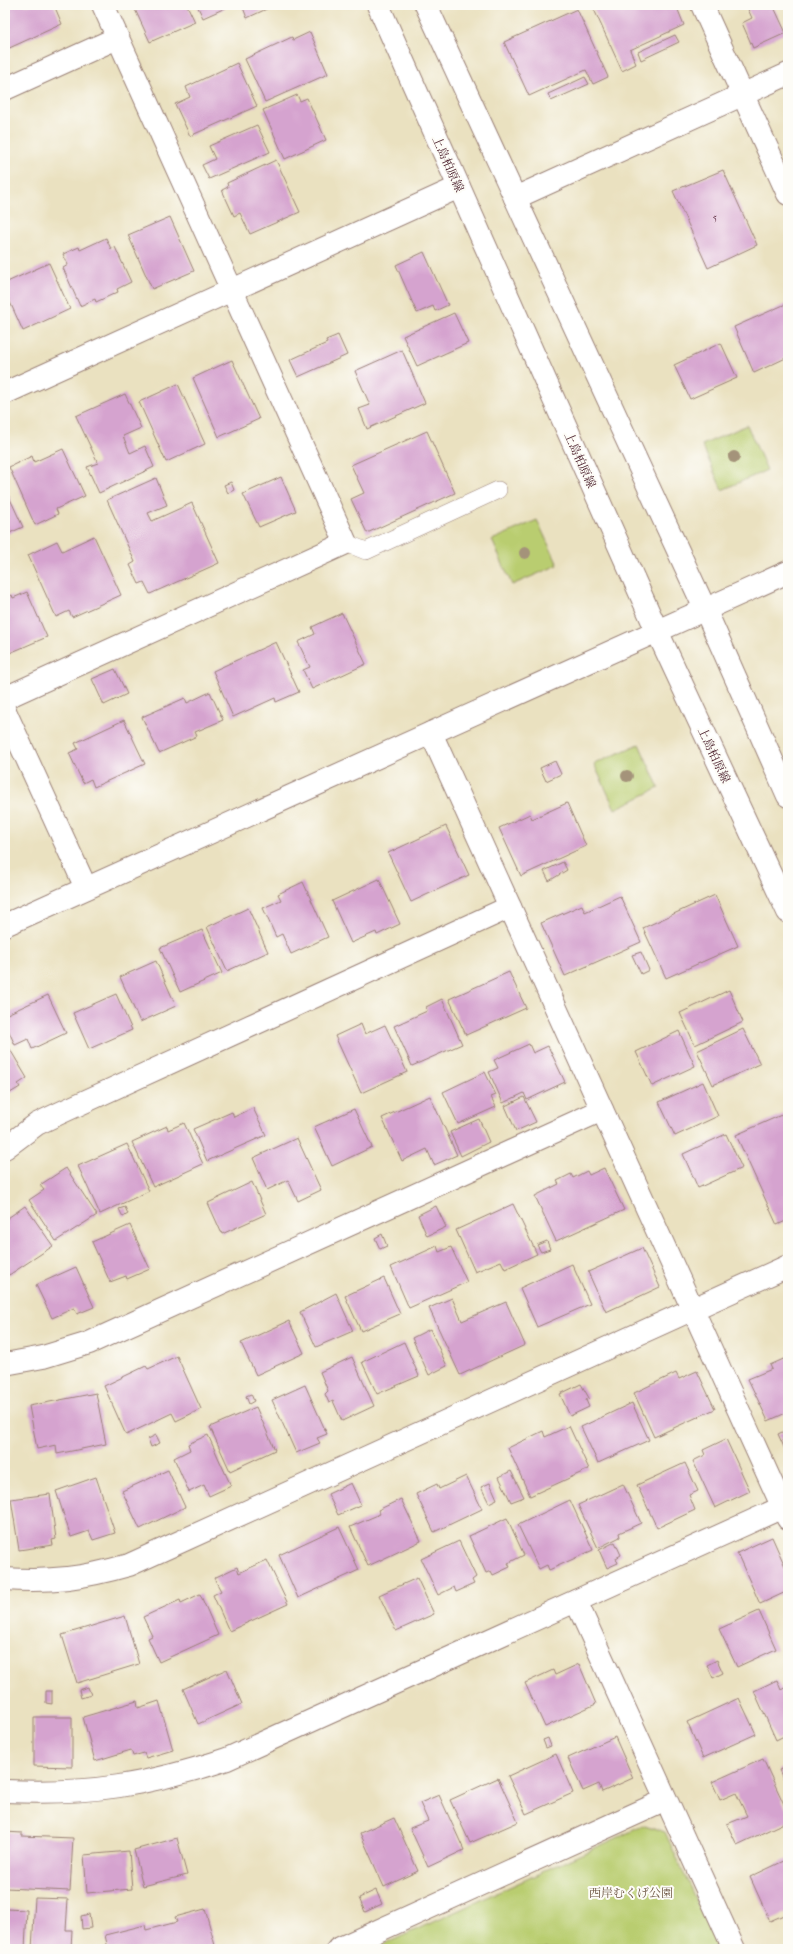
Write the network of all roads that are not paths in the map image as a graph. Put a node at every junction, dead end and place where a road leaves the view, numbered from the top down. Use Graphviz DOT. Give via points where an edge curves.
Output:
graph roads {
  1 [pos="102,5"];
  2 [pos="378,5"];
  3 [pos="426,5"];
  4 [pos="702,5"];
  5 [pos="117,38"];
  6 [pos="788,74"];
  7 [pos="5,88"];
  8 [pos="743,95"];
  9 [pos="459,187"];
  10 [pos="788,194"];
  11 [pos="515,198"];
  12 [pos="232,290"];
  13 [pos="5,393"];
  14 [pos="498,490"];
  15 [pos="346,543"];
  16 [pos="788,572"];
  17 [pos="705,609"];
  18 [pos="656,631"];
  19 [pos="5,698"];
  20 [pos="5,711"];
  21 [pos="430,733"];
  22 [pos="788,796"];
  23 [pos="86,888"];
  24 [pos="510,907"];
  25 [pos="788,912"];
  26 [pos="5,925"];
  27 [pos="602,1110"];
  28 [pos="5,1148"];
  29 [pos="788,1266"];
  30 [pos="692,1309"];
  31 [pos="5,1364"];
  32 [pos="785,1513"];
  33 [pos="5,1579"];
  34 [pos="576,1601"];
  35 [pos="5,1791"];
  36 [pos="666,1800"];
  37 [pos="338,1949"];
  38 [pos="734,1949"];
  1 -- 5 [label="street"];
  2 -- 9 [label="street, 上島柏原線"];
  3 -- 11 [label="street"];
  4 -- 8 [label="street"];
  5 -- 7 [label="street"];
  5 -- 12 [label="street"];
  6 -- 8 [label="street"];
  8 -- 10 [label="street"];
  8 -- 11 [label="street"];
  9 -- 12 [label="street"];
  9 -- 18 [label="street, 上島柏原線"];
  11 -- 17 [label="street"];
  12 -- 13 [label="street"];
  12 -- 15 [label="street"];
  14 -- 15 [label="lane" via="366,551"];
  15 -- 19 [label="street"];
  16 -- 17 [label="street"];
  17 -- 18 [label="street"];
  17 -- 22 [label="street"];
  18 -- 21 [label="street"];
  18 -- 25 [label="street, 上島柏原線"];
  20 -- 23 [label="street"];
  21 -- 23 [label="street"];
  21 -- 24 [label="street"];
  23 -- 26 [label="street"];
  24 -- 27 [label="street"];
  24 -- 28 [label="street" via="60,1113 37,1124"];
  27 -- 30 [label="street"];
  27 -- 31 [label="street" via="88,1344 43,1357"];
  29 -- 30 [label="street"];
  30 -- 32 [label="street"];
  30 -- 33 [label="street" via="129,1565 71,1579"];
  32 -- 34 [label="street"];
  34 -- 35 [label="street" via="271,1740 227,1759 182,1774 135,1785 88,1791"];
  34 -- 36 [label="street"];
  36 -- 37 [label="street"];
  36 -- 38 [label="street"];
}
